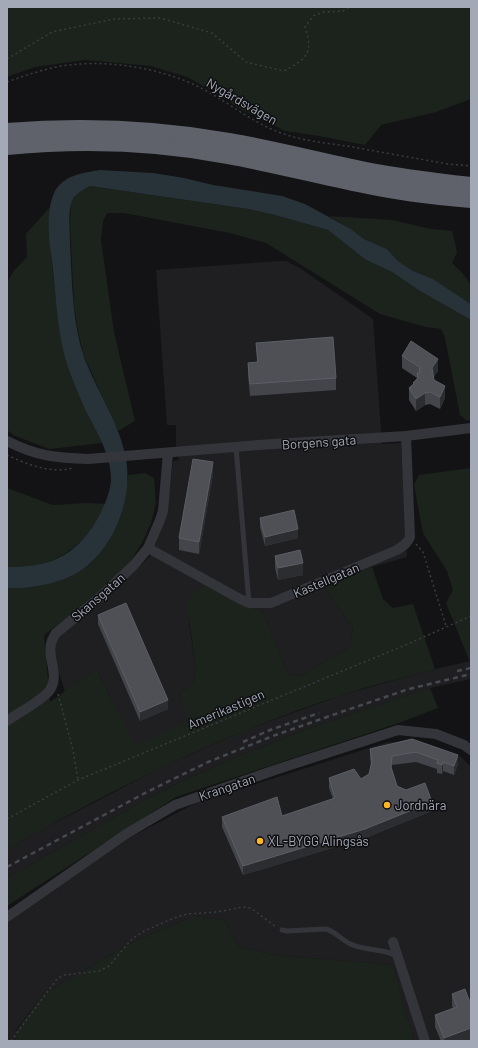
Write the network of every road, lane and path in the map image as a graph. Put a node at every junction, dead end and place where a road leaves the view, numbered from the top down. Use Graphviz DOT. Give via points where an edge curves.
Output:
graph roads {
  1 [pos="350,7"];
  2 [pos="7,60"];
  3 [pos="7,82"];
  4 [pos="7,132"];
  5 [pos="7,146"];
  6 [pos="471,166"];
  7 [pos="471,186"];
  8 [pos="471,199"];
  9 [pos="471,428"];
  10 [pos="406,436"];
  11 [pos="7,441"];
  12 [pos="236,447"];
  13 [pos="168,453"];
  14 [pos="410,537"];
  15 [pos="148,548"];
  16 [pos="250,603"];
  17 [pos="471,616"];
  18 [pos="446,626"];
  19 [pos="52,685"];
  20 [pos="7,721"];
  21 [pos="471,750"];
  22 [pos="78,780"];
  23 [pos="7,819"];
  24 [pos="7,917"];
  25 [pos="282,930"];
  26 [pos="393,942"];
  27 [pos="398,958"];
  28 [pos="11,1041"];
  29 [pos="425,1041"];
  1 -- 2 [label="path" via="343,11 324,12 313,16 305,27 310,41 308,52 301,62 284,71 246,62 212,34 160,18 114,19 52,32"];
  3 -- 6 [label="path, Nygårdsvägen" via="58,67 86,64 126,66 186,80 256,122 286,135"];
  4 -- 7 [label="highway" via="67,128 196,136 422,181"];
  5 -- 8 [label="highway" via="77,141 160,145 227,155 420,194"];
  9 -- 10 [label="street, Borgens gata"];
  10 -- 12 [label="street, Borgens gata"];
  10 -- 14 [label="street"];
  11 -- 13 [label="street, Borgens gata" via="42,455 68,458"];
  12 -- 13 [label="street, Borgens gata"];
  12 -- 16 [label="lane"];
  13 -- 15 [label="street, Skansgatan" via="163,511"];
  14 -- 16 [label="street, Kastellgatan" via="404,546 397,550 271,603"];
  14 -- 18 [label="path" via="423,552"];
  15 -- 16 [label="street, Kastellgatan"];
  15 -- 19 [label="street, Skansgatan" via="98,599 56,633 49,648 54,674"];
  17 -- 18 [label="path, Amerikastigen"];
  18 -- 22 [label="path, Amerikastigen"];
  19 -- 20 [label="street" via="44,696"];
  19 -- 22 [label="path" via="56,687 61,703"];
  21 -- 24 [label="street, Krangatan" via="436,734 398,730 175,805 126,834"];
  22 -- 23 [label="path, Amerikastigen"];
  25 -- 27 [label="lane" via="331,930 352,945 388,952"];
  25 -- 28 [label="path" via="258,912 243,907 187,914 157,924 132,939 109,966 99,971 64,975 57,979"];
  26 -- 27 [label="street"];
  27 -- 29 [label="street"];
}
